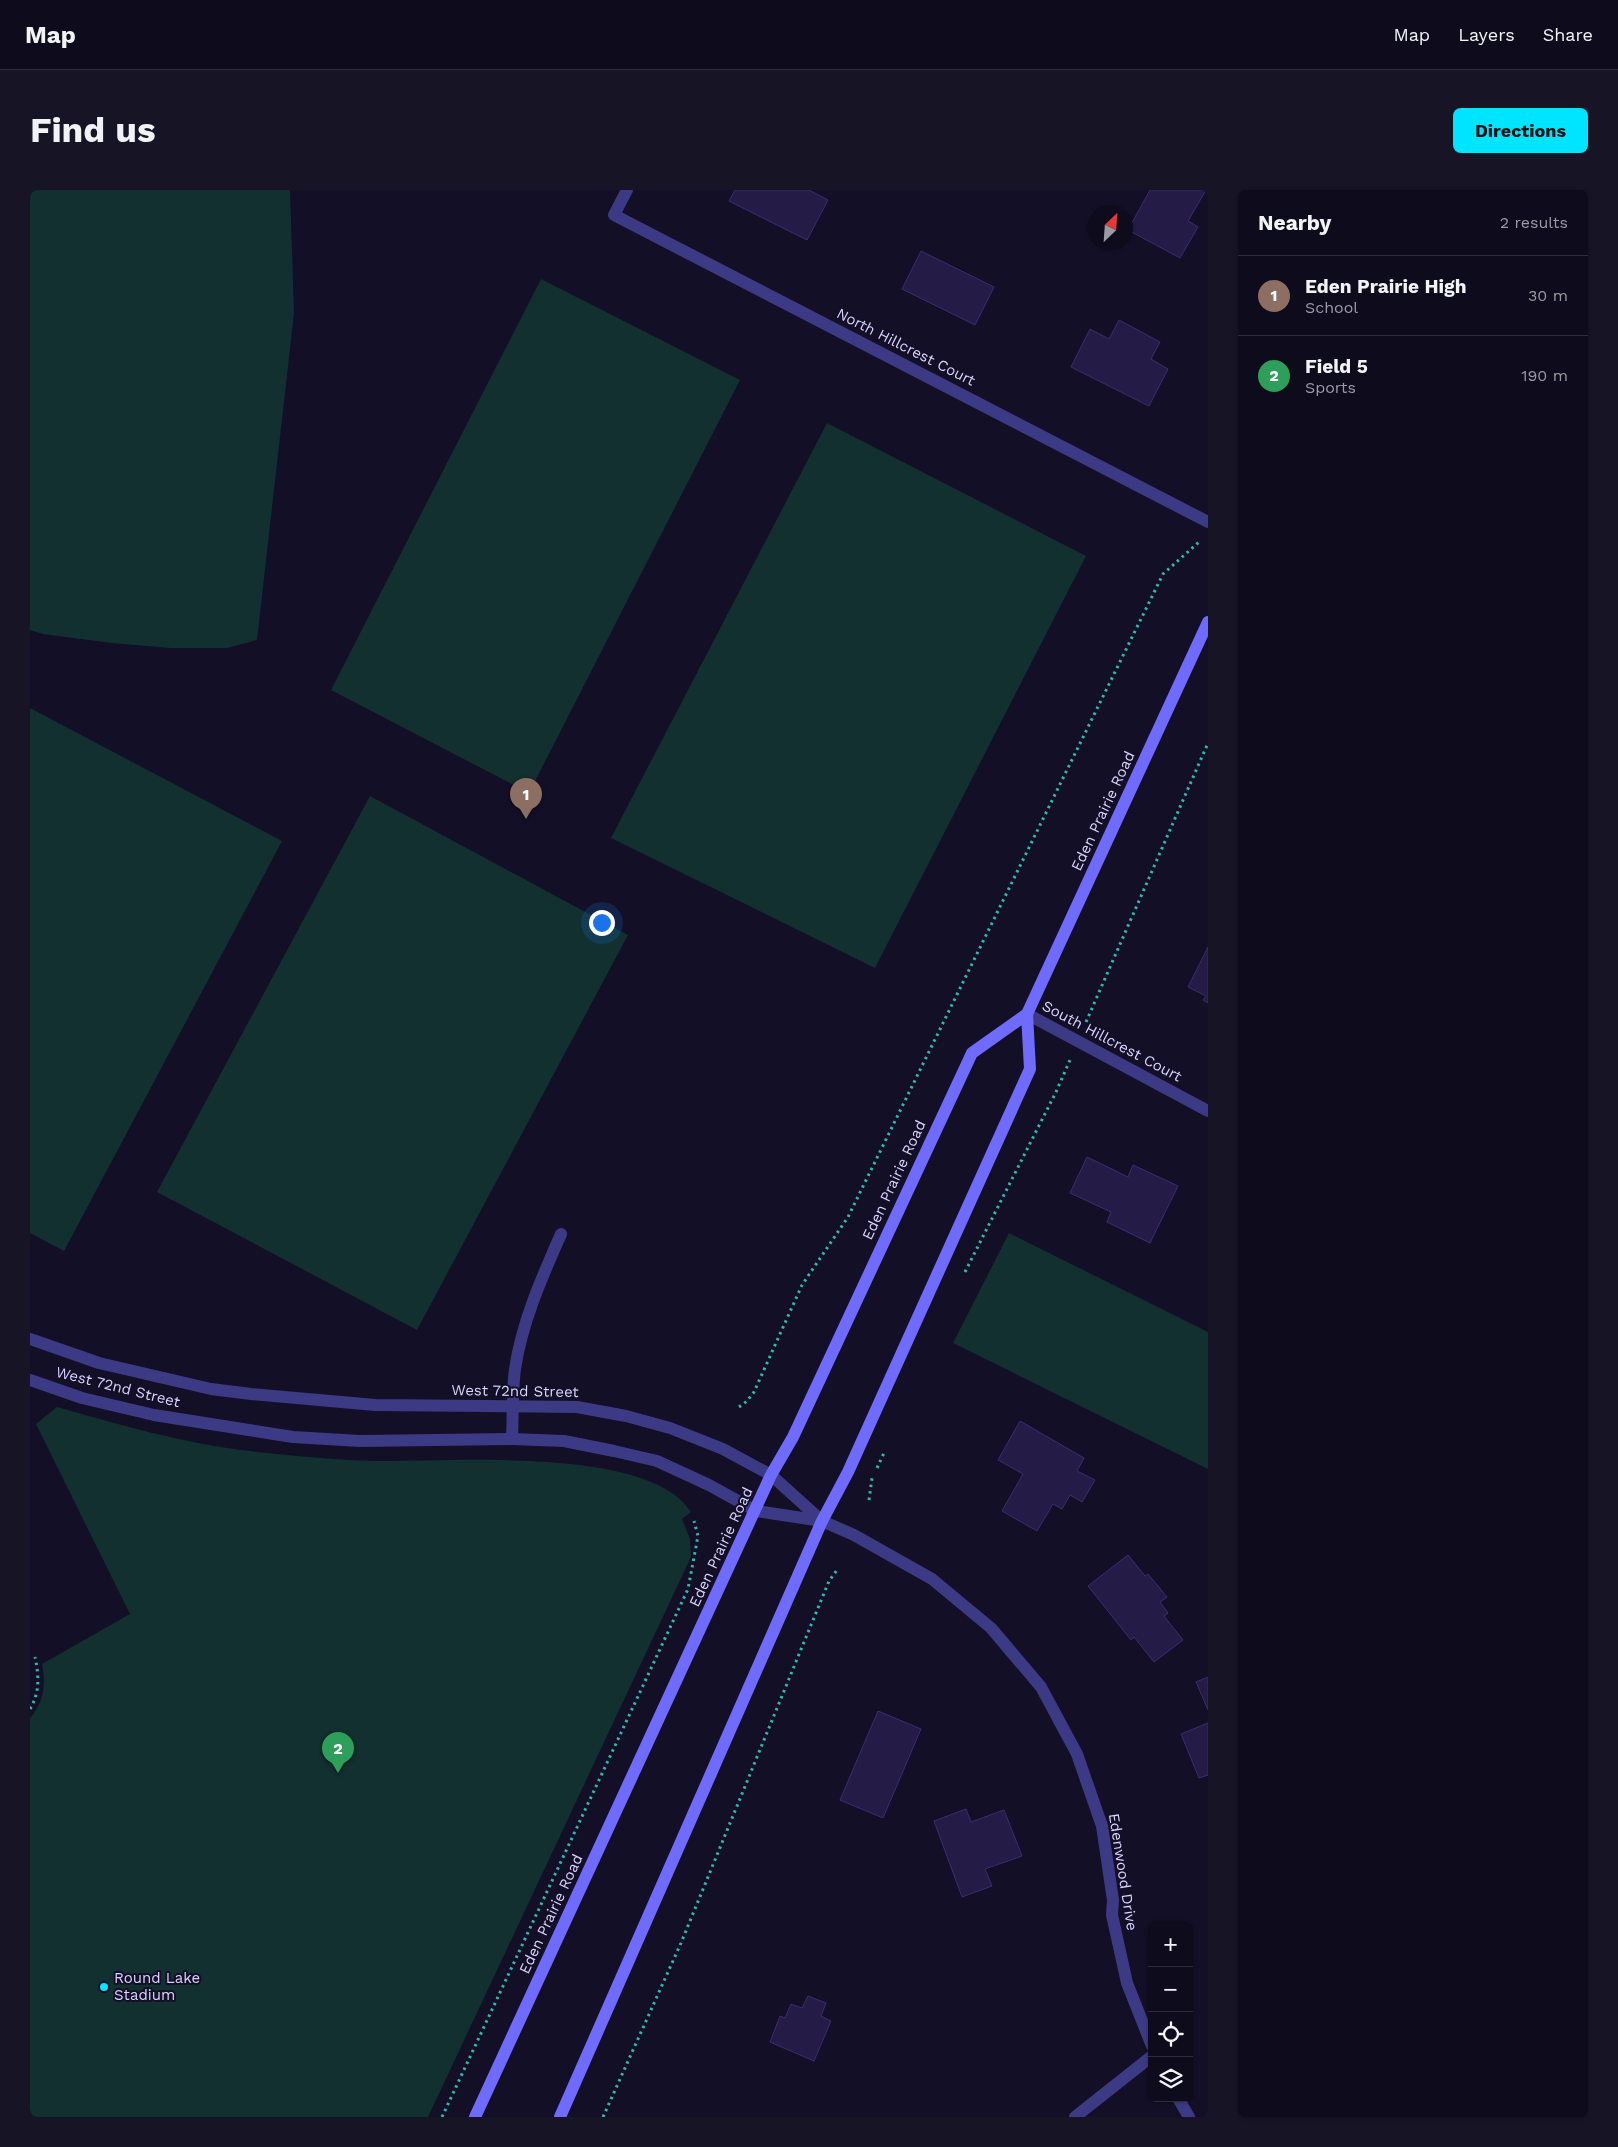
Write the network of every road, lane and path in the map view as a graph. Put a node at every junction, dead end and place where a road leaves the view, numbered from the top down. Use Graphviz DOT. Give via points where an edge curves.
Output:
graph roads {
  1 [pos="627,190"];
  2 [pos="1208,522"];
  3 [pos="1200,541"];
  4 [pos="1208,622"];
  5 [pos="1208,743"];
  6 [pos="1027,1014"];
  7 [pos="1077,1042"];
  8 [pos="1208,1111"];
  9 [pos="561,1234"];
  10 [pos="963,1277"];
  11 [pos="30,1339"];
  12 [pos="30,1380"];
  13 [pos="513,1406"];
  14 [pos="739,1407"];
  15 [pos="512,1439"];
  16 [pos="886,1447"];
  17 [pos="771,1476"];
  18 [pos="869,1500"];
  19 [pos="756,1511"];
  20 [pos="694,1521"];
  21 [pos="822,1521"];
  22 [pos="837,1570"];
  23 [pos="35,1657"];
  24 [pos="30,1709"];
  25 [pos="1148,2036"];
  26 [pos="1151,2057"];
  27 [pos="1180,2102"];
  28 [pos="442,2117"];
  29 [pos="475,2117"];
  30 [pos="560,2117"];
  31 [pos="603,2117"];
  32 [pos="1075,2117"];
  33 [pos="1189,2117"];
  1 -- 2 [label="street, North Hillcrest Court" via="614,215"];
  3 -- 14 [label="path" via="1163,574 848,1217 802,1285 754,1392"];
  4 -- 6 [label="main road, Eden Prairie Road"];
  5 -- 7 [label="path"];
  6 -- 7 [label="street, South Hillcrest Court"];
  6 -- 17 [label="main road, Eden Prairie Road" via="972,1053 793,1437"];
  6 -- 21 [label="main road, Eden Prairie Road" via="1030,1069 848,1472"];
  7 -- 8 [label="street, South Hillcrest Court"];
  7 -- 10 [label="path" via="1056,1092"];
  9 -- 13 [label="street" via="538,1286 522,1339 515,1370"];
  11 -- 13 [label="street, West 72nd Street" via="99,1363 235,1392 374,1405"];
  12 -- 15 [label="street, West 72nd Street" via="82,1398 154,1415 293,1437 360,1441"];
  13 -- 15 [label="street"];
  13 -- 17 [label="street, West 72nd Street" via="577,1407 635,1418 723,1449"];
  15 -- 19 [label="street, West 72nd Street" via="564,1441 657,1461"];
  16 -- 18 [label="path" via="872,1478"];
  17 -- 19 [label="main road, Eden Prairie Road"];
  17 -- 21 [label="street, West 72nd Street"];
  19 -- 21 [label="street, West 72nd Street"];
  19 -- 29 [label="main road, Eden Prairie Road"];
  20 -- 28 [label="path" via="698,1536 688,1589"];
  21 -- 25 [label="street, Edenwood Drive" via="932,1578 991,1628 1041,1688 1077,1754 1102,1826 1113,1900 1112,1915 1127,1983"];
  21 -- 30 [label="main road, Eden Prairie Road"];
  22 -- 31 [label="path" via="829,1581 681,1943"];
  23 -- 24 [label="path" via="38,1688"];
  26 -- 32 [label="street"];
  27 -- 33 [label="street"];
}
